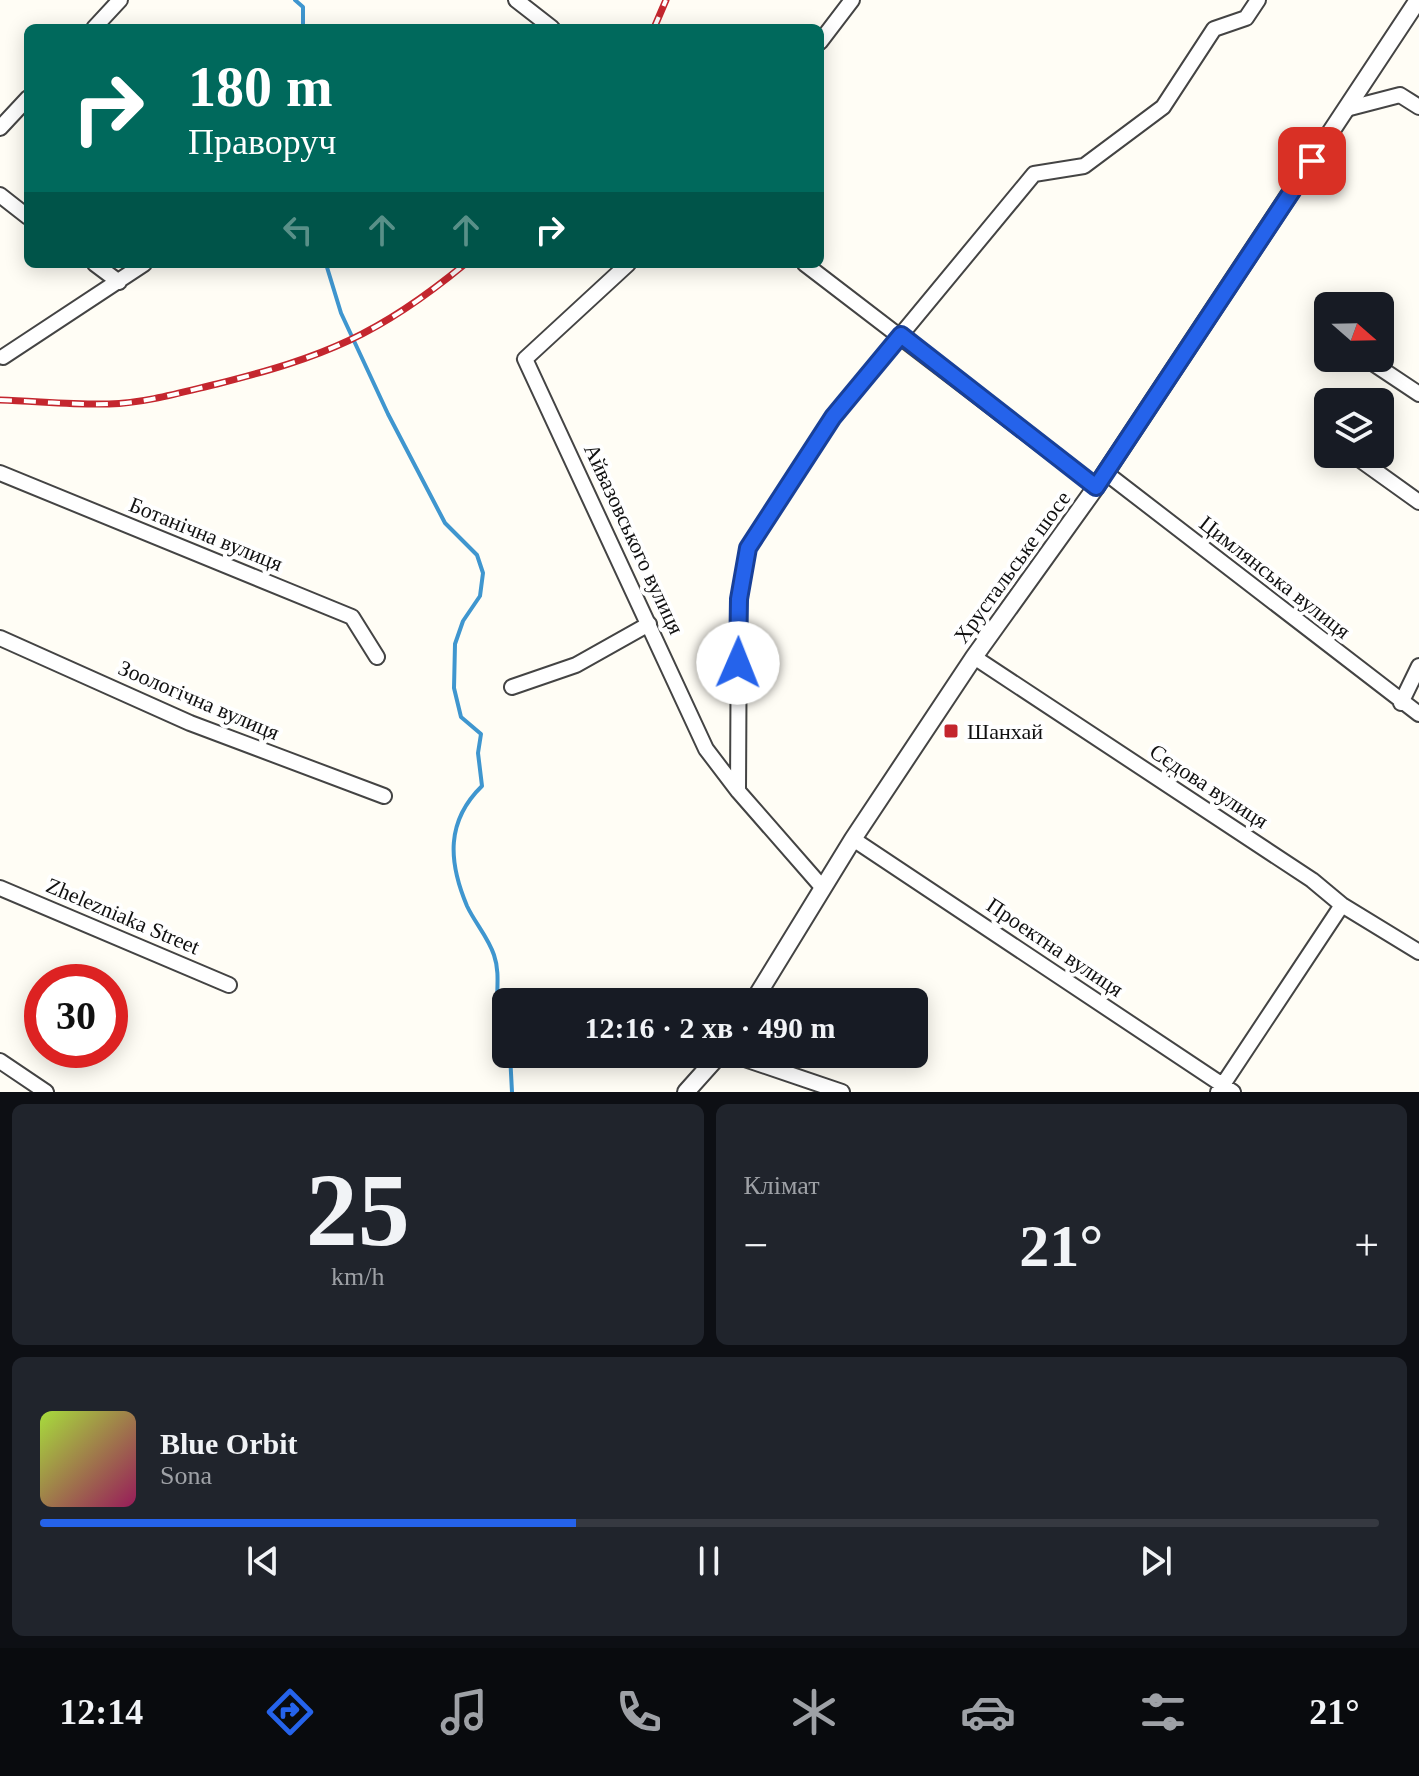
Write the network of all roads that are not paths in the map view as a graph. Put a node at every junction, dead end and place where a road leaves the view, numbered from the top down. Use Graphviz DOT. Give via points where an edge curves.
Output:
graph roads {
  1 [pos="120,0"];
  2 [pos="516,0"];
  3 [pos="852,0"];
  4 [pos="1258,0"];
  5 [pos="1418,0"];
  6 [pos="98,24"];
  7 [pos="547,24"];
  8 [pos="824,37"];
  9 [pos="24,102"];
  10 [pos="1419,107"];
  11 [pos="1346,109"];
  12 [pos="0,128"];
  13 [pos="0,195"];
  14 [pos="24,214"];
  15 [pos="100,268"];
  16 [pos="138,268"];
  17 [pos="624,268"];
  18 [pos="810,268"];
  19 [pos="119,282"];
  20 [pos="901,335"];
  21 [pos="3,357"];
  22 [pos="1386,372"];
  23 [pos="1419,394"];
  24 [pos="1372,468"];
  25 [pos="0,473"];
  26 [pos="1101,480"];
  27 [pos="1419,502"];
  28 [pos="649,624"];
  29 [pos="0,638"];
  30 [pos="377,657"];
  31 [pos="974,657"];
  32 [pos="1419,666"];
  33 [pos="512,687"];
  34 [pos="1401,703"];
  35 [pos="1419,714"];
  36 [pos="738,791"];
  37 [pos="384,796"];
  38 [pos="853,839"];
  39 [pos="822,887"];
  40 [pos="0,888"];
  41 [pos="1342,905"];
  42 [pos="1419,952"];
  43 [pos="229,985"];
  44 [pos="761,988"];
  45 [pos="0,1061"];
  46 [pos="707,1068"];
  47 [pos="771,1068"];
  48 [pos="1224,1089"];
  49 [pos="46,1092"];
  50 [pos="686,1092"];
  51 [pos="842,1092"];
  1 -- 6 [label="street"];
  2 -- 7 [label="street"];
  3 -- 8 [label="street"];
  4 -- 20 [label="street" via="1246,18 1214,29 1163,107 1084,166 1034,174"];
  5 -- 11 [label="street, Хрустальське шосе"];
  9 -- 12 [label="street"];
  10 -- 11 [label="street" via="1400,95"];
  11 -- 26 [label="street, Хрустальське шосе"];
  13 -- 14 [label="street"];
  15 -- 19 [label="street"];
  16 -- 19 [label="street"];
  17 -- 28 [label="street, Айвазовського вулиця" via="525,359"];
  18 -- 20 [label="street, Цимлянська вулиця"];
  19 -- 21 [label="street"];
  20 -- 26 [label="street, Цимлянська вулиця"];
  20 -- 36 [label="street" via="833,417 748,548 739,599"];
  22 -- 23 [label="street"];
  24 -- 27 [label="street"];
  25 -- 30 [label="street, Ботанічна вулиця" via="352,617"];
  26 -- 31 [label="street, Хрустальське шосе"];
  26 -- 34 [label="street, Цимлянська вулиця"];
  28 -- 33 [label="street" via="576,665"];
  28 -- 36 [label="street, Айвазовського вулиця" via="706,749"];
  29 -- 37 [label="street, Зоологічна вулиця" via="190,723"];
  31 -- 38 [label="street, Хрустальське шосе"];
  31 -- 41 [label="street, Сєдова вулиця"];
  32 -- 34 [label="street"];
  34 -- 35 [label="street, Цимлянська вулиця"];
  36 -- 39 [label="street, Айвазовського вулиця"];
  38 -- 39 [label="street, Хрустальське шосе"];
  38 -- 48 [label="street, Проектна вулиця"];
  39 -- 44 [label="street, Хрустальське шосе"];
  40 -- 43 [label="street, Zhelezniaka Street"];
  41 -- 42 [label="street, Сєдова вулиця"];
  41 -- 48 [label="street"];
  45 -- 49 [label="street"];
  46 -- 50 [label="street"];
  47 -- 51 [label="street"];
}
